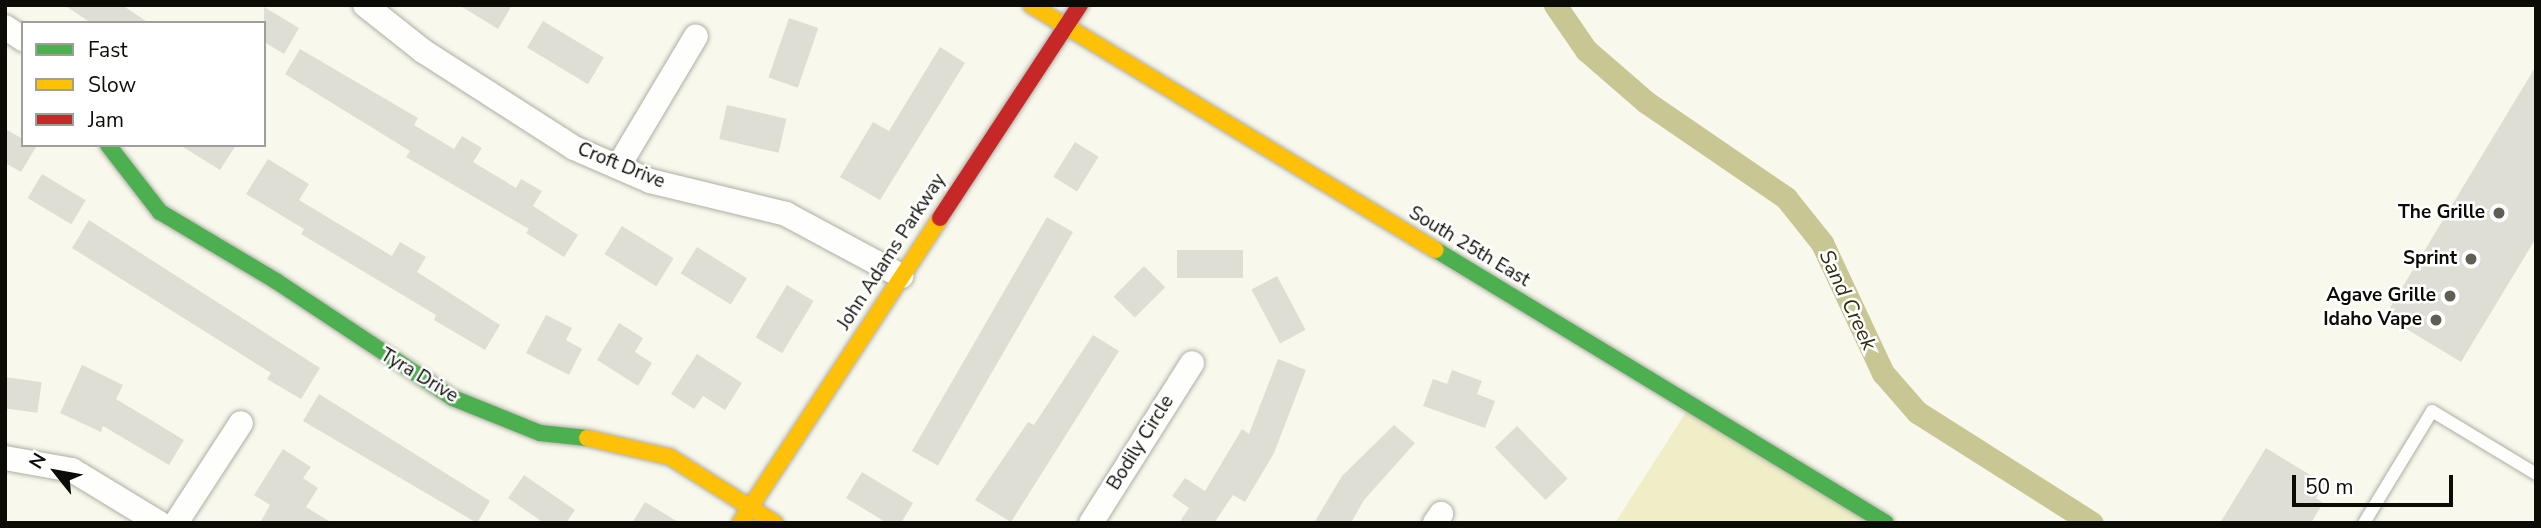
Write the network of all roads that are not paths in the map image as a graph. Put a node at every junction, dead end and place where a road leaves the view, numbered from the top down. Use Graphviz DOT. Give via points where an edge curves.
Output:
graph roads {
  1 [pos="365,5"];
  2 [pos="1031,5"];
  3 [pos="1080,5"];
  4 [pos="5,27"];
  5 [pos="1066,27"];
  6 [pos="695,36"];
  7 [pos="21,37"];
  8 [pos="110,147"];
  9 [pos="618,167"];
  10 [pos="901,276"];
  11 [pos="1192,363"];
  12 [pos="241,422"];
  13 [pos="5,458"];
  14 [pos="2536,474"];
  15 [pos="751,507"];
  16 [pos="159,523"];
  17 [pos="176,523"];
  18 [pos="740,523"];
  19 [pos="775,523"];
  20 [pos="1091,523"];
  21 [pos="1886,523"];
  22 [pos="2364,523"];
  1 -- 9 [label="street, Croft Drive" via="423,51 574,148"];
  2 -- 5 [label="street, South 25th East"];
  3 -- 5 [label="street, John Adams Parkway"];
  4 -- 7 [label="street"];
  5 -- 10 [label="street, John Adams Parkway"];
  5 -- 21 [label="street, South 25th East"];
  6 -- 9 [label="street"];
  8 -- 15 [label="street, Tyra Drive" via="160,212 276,281 453,398 540,433 608,440 670,457"];
  9 -- 10 [label="street, Croft Drive" via="650,181 786,214"];
  10 -- 15 [label="street, John Adams Parkway"];
  11 -- 20 [label="street, Bodily Circle"];
  12 -- 17 [label="street"];
  13 -- 16 [label="street" via="72,470"];
  14 -- 22 [label="lane" via="2432,411"];
  15 -- 18 [label="street, John Adams Parkway"];
  15 -- 19 [label="street, Tyra Drive"];
}
